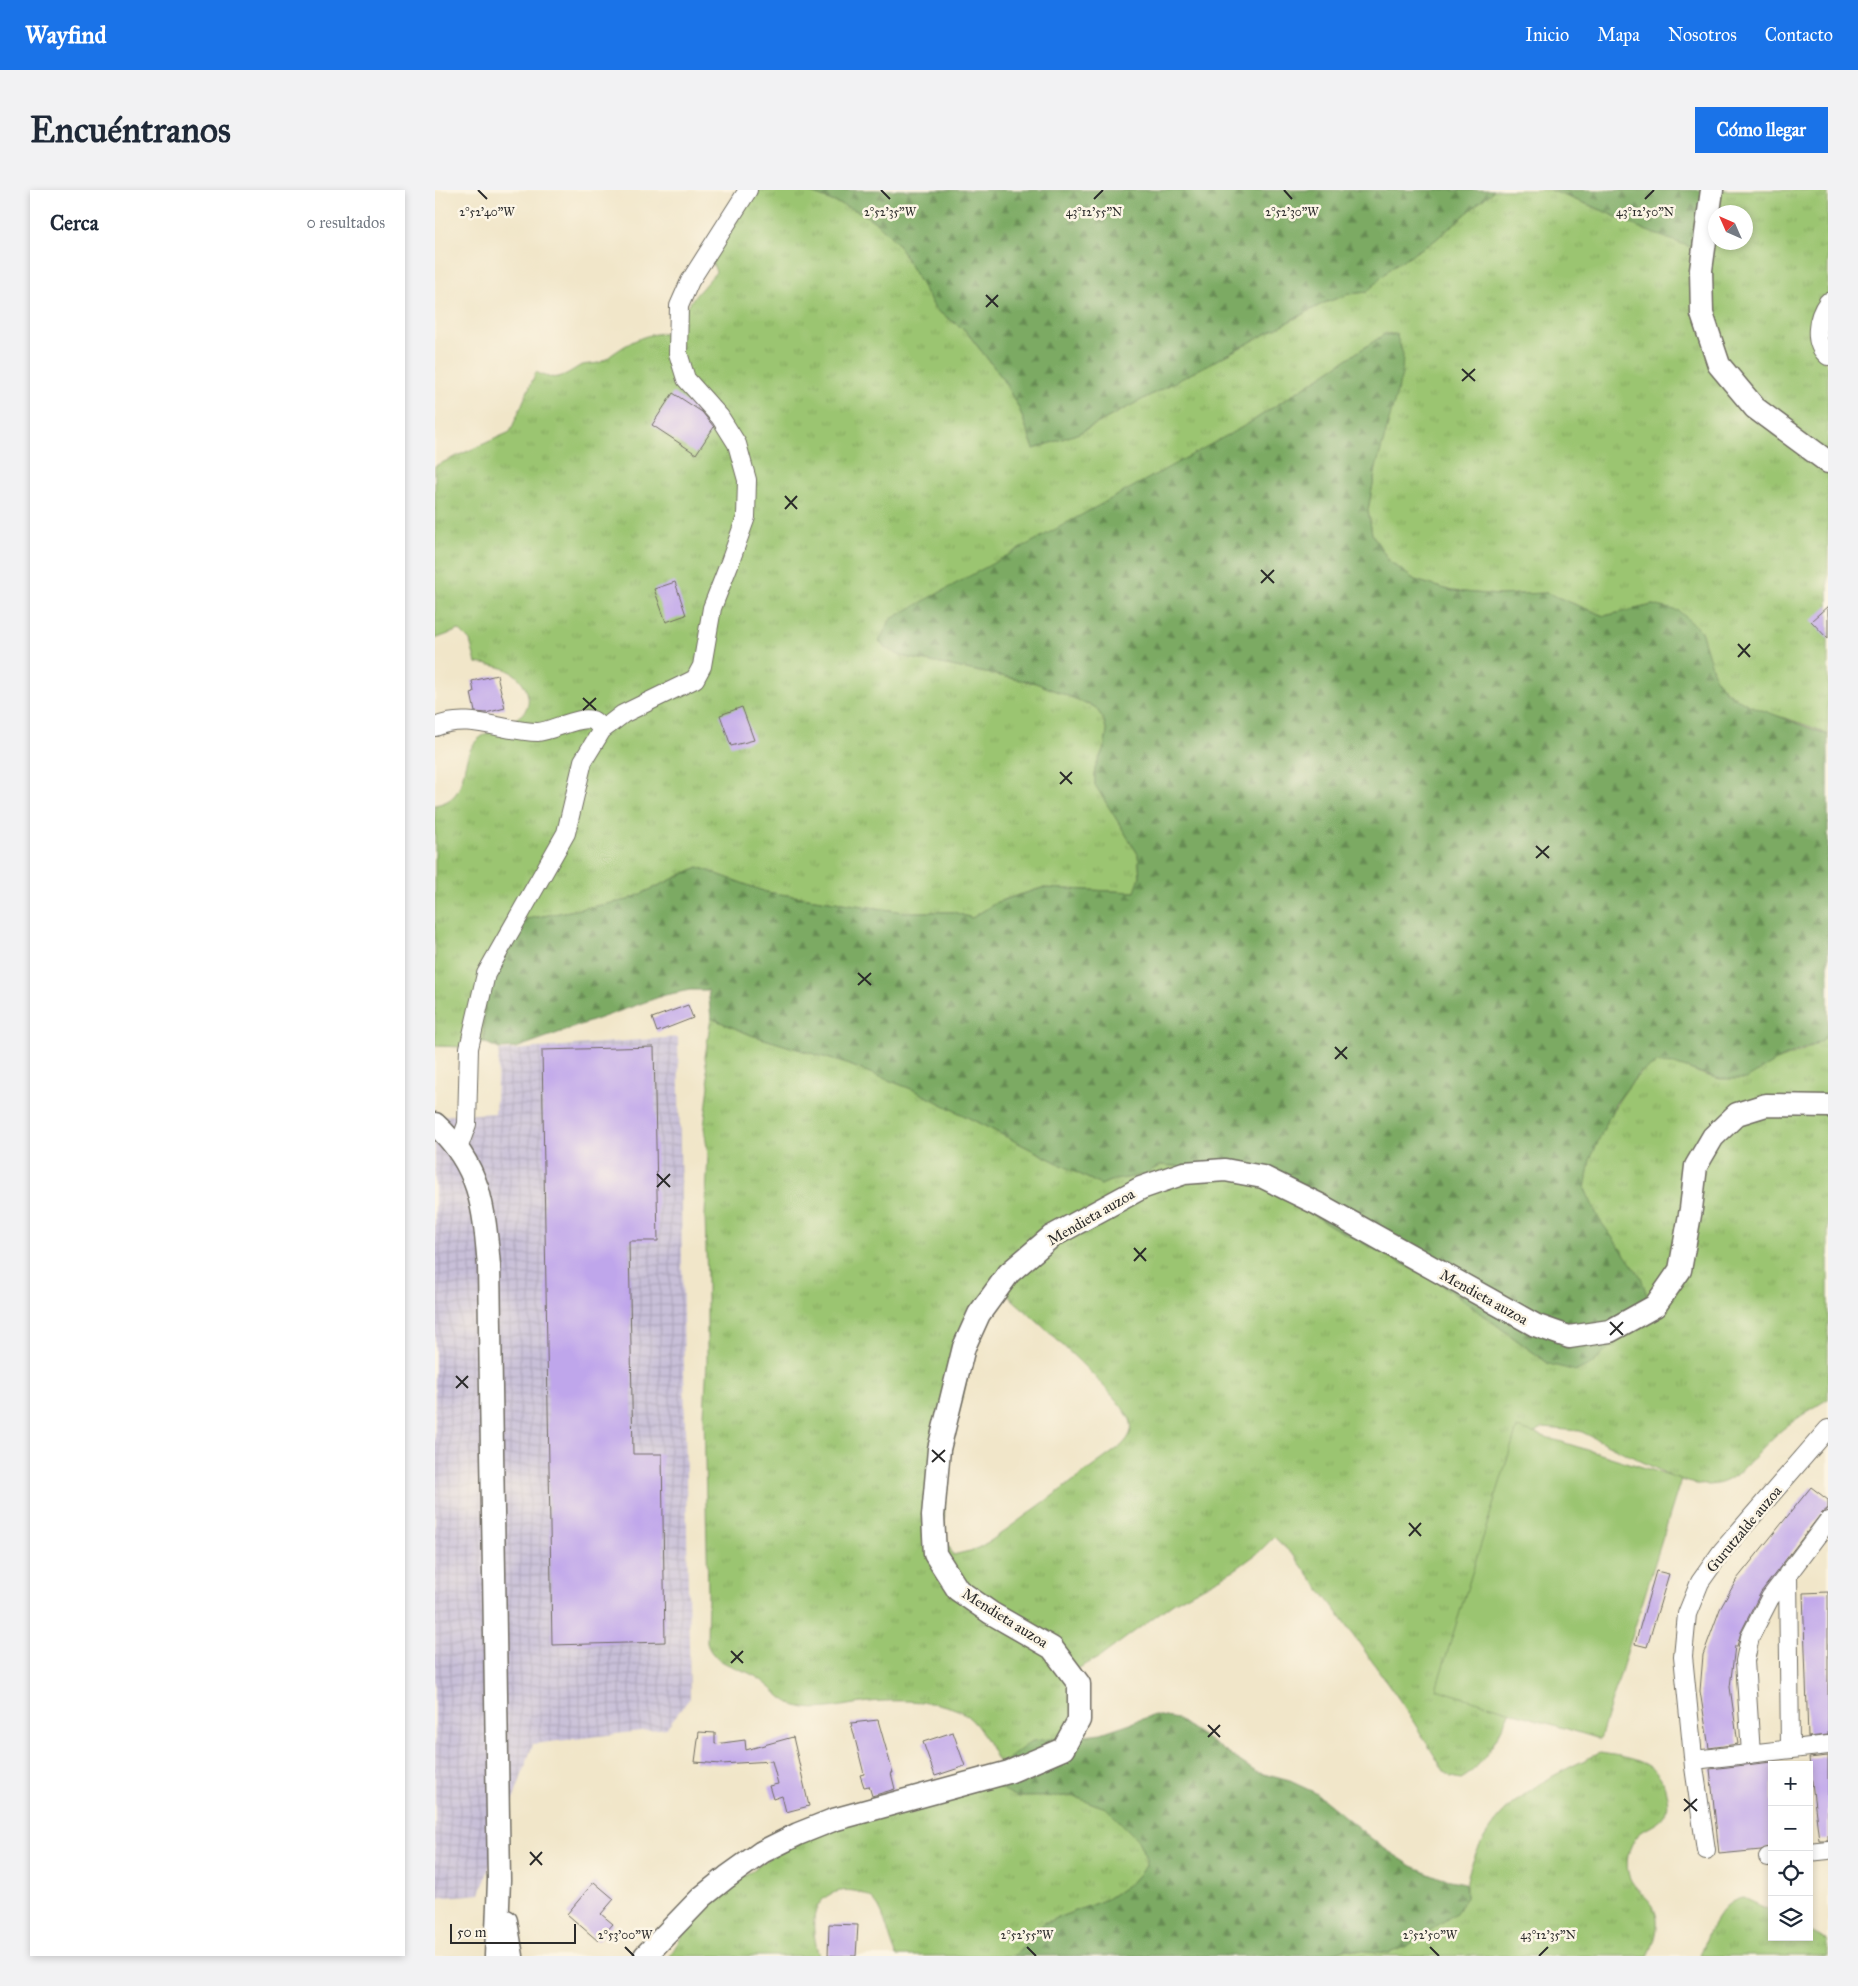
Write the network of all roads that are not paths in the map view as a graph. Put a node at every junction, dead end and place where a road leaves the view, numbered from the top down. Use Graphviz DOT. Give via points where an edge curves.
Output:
graph roads {
  1 [pos="748,190"];
  2 [pos="1711,190"];
  3 [pos="1828,302"];
  4 [pos="1828,356"];
  5 [pos="1828,462"];
  6 [pos="435,727"];
  7 [pos="602,730"];
  8 [pos="1828,1106"];
  9 [pos="435,1124"];
  10 [pos="458,1149"];
  11 [pos="1828,1429"];
  12 [pos="1828,1521"];
  13 [pos="1788,1573"];
  14 [pos="1828,1745"];
  15 [pos="1791,1749"];
  16 [pos="1751,1754"];
  17 [pos="1694,1760"];
  18 [pos="1706,1850"];
  19 [pos="1828,1850"];
  20 [pos="1813,1852"];
  21 [pos="499,1880"];
  22 [pos="703,1897"];
  23 [pos="496,1956"];
  24 [pos="512,1956"];
  25 [pos="645,1956"];
  26 [pos="661,1956"];
  1 -- 7 [label="street" via="690,281 679,306 679,353 686,379 720,417 737,444 747,480 746,517 711,608 702,666 695,678 623,714"];
  2 -- 5 [label="street" via="1701,270 1702,314 1719,365 1755,408"];
  3 -- 4 [label="street" via="1819,316 1818,334 1823,352"];
  6 -- 7 [label="street" via="458,720 541,732 586,719 595,722"];
  7 -- 10 [label="street" via="583,761 566,833 486,974 469,1048 467,1124"];
  8 -- 22 [label="street, Mendieta auzoa" via="1766,1105 1737,1114 1713,1137 1696,1166 1680,1270 1655,1306 1611,1331 1569,1337 1535,1325 1310,1200 1263,1177 1225,1170 1184,1173 1141,1188 1051,1237 1009,1273 979,1314 965,1347 939,1449 933,1516 935,1554 958,1590 1052,1648 1079,1684 1079,1720 1063,1749 1009,1772 833,1820 797,1834 762,1852"];
  9 -- 10 [label="street"];
  10 -- 21 [label="street" via="479,1190 489,1266"];
  11 -- 17 [label="street, Gurutzalde auzoa" via="1722,1551 1700,1582 1687,1614 1683,1656"];
  12 -- 13 [label="street"];
  13 -- 15 [label="street"];
  13 -- 16 [label="street" via="1759,1618 1750,1637 1745,1661"];
  14 -- 15 [label="street"];
  15 -- 16 [label="street"];
  16 -- 17 [label="street"];
  17 -- 18 [label="street, Gurutzalde auzoa"];
  19 -- 20 [label="street"];
  21 -- 23 [label="street"];
  21 -- 24 [label="street"];
  22 -- 25 [label="street, Mendieta auzoa"];
  22 -- 26 [label="street"];
}
